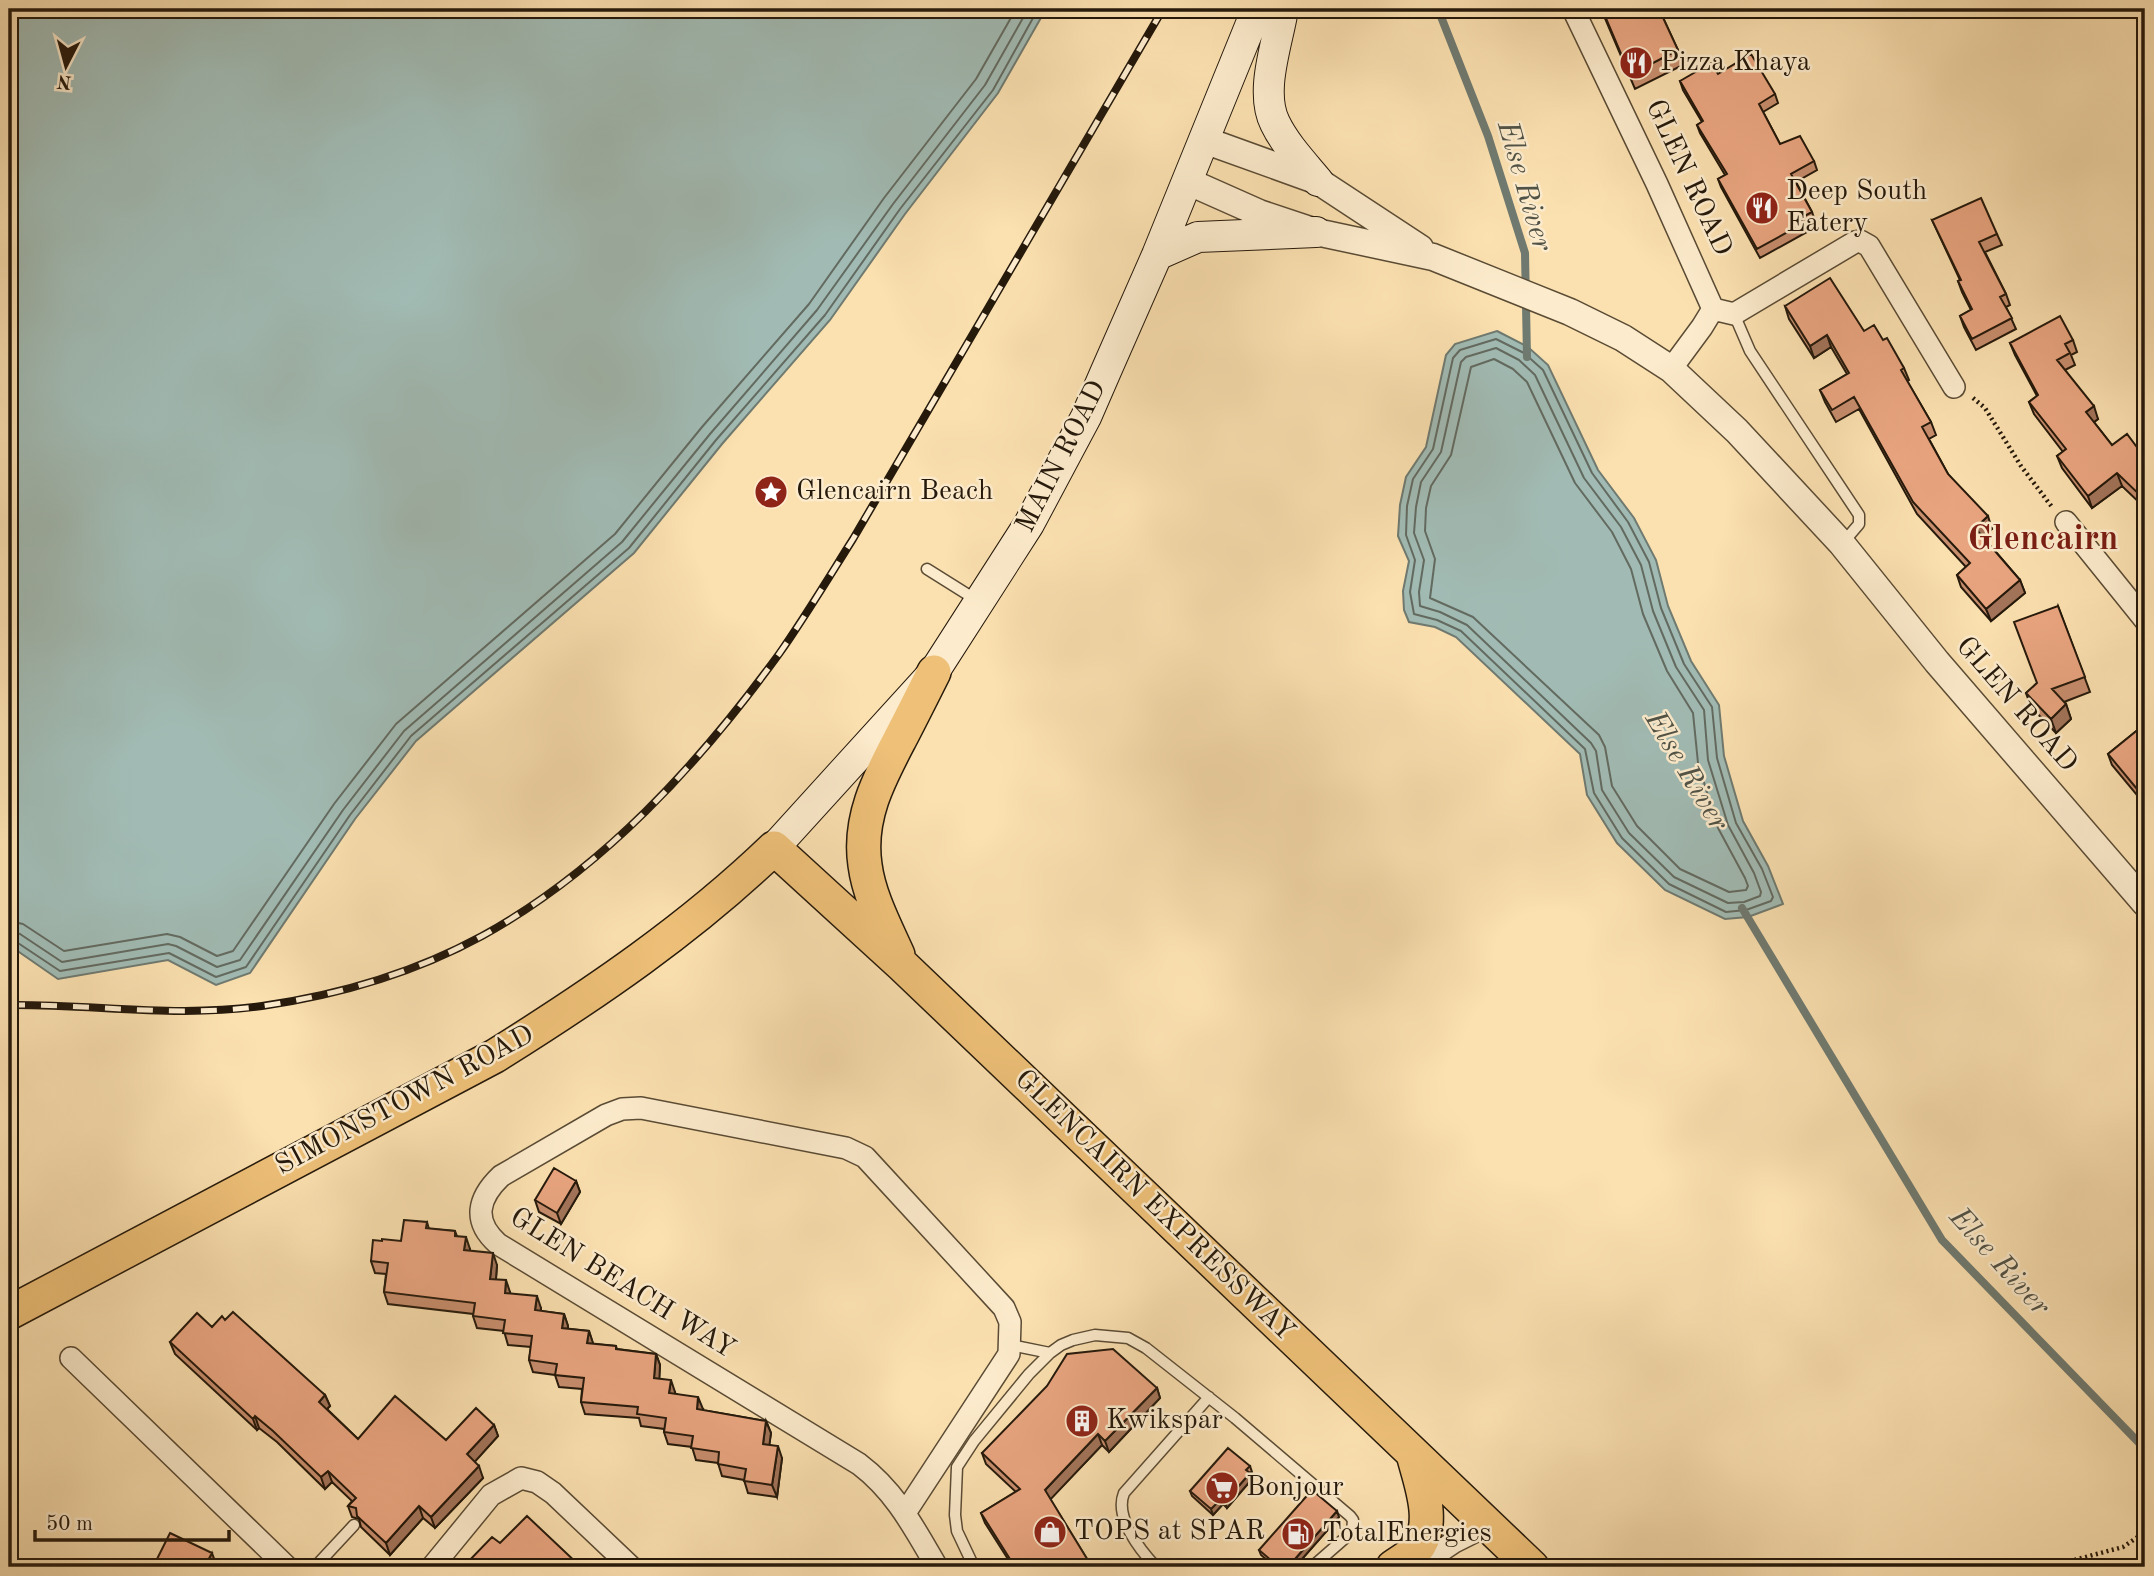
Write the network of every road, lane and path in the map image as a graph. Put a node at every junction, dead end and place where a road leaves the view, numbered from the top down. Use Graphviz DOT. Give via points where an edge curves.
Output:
graph roads {
  1 [pos="1257,9"];
  2 [pos="1283,9"];
  3 [pos="1573,9"];
  4 [pos="1204,140"];
  5 [pos="1187,181"];
  6 [pos="1318,181"];
  7 [pos="1316,232"];
  8 [pos="1157,255"];
  9 [pos="1433,257"];
  10 [pos="1713,309"];
  11 [pos="1734,314"];
  12 [pos="1671,369"];
  13 [pos="1954,387"];
  14 [pos="1985,408"];
  15 [pos="2066,522"];
  16 [pos="1842,544"];
  17 [pos="927,569"];
  18 [pos="981,603"];
  19 [pos="2145,620"];
  20 [pos="934,672"];
  21 [pos="774,848"];
  22 [pos="2145,903"];
  23 [pos="902,965"];
  24 [pos="9,1313"];
  25 [pos="1010,1345"];
  26 [pos="1050,1353"];
  27 [pos="71,1358"];
  28 [pos="1209,1397"];
  29 [pos="1413,1454"];
  30 [pos="905,1513"];
  31 [pos="354,1525"];
  32 [pos="1488,1525"];
  33 [pos="2145,1532"];
  34 [pos="286,1567"];
  35 [pos="315,1567"];
  36 [pos="432,1567"];
  37 [pos="631,1567"];
  38 [pos="937,1567"];
  39 [pos="974,1567"];
  40 [pos="1156,1567"];
  41 [pos="1312,1567"];
  42 [pos="1393,1567"];
  43 [pos="1417,1567"];
  44 [pos="1532,1567"];
  45 [pos="2048,1567"];
  1 -- 4 [label="main road, MAIN ROAD"];
  2 -- 6 [label="main road" via="1270,71 1274,121"];
  3 -- 10 [label="street, GLEN ROAD"];
  4 -- 5 [label="main road, MAIN ROAD"];
  4 -- 6 [label="street, GLEN ROAD"];
  5 -- 7 [label="street, GLEN ROAD"];
  5 -- 8 [label="main road, MAIN ROAD"];
  6 -- 9 [label="street, GLEN ROAD"];
  7 -- 8 [label="main road" via="1198,237"];
  7 -- 9 [label="street, GLEN ROAD"];
  8 -- 18 [label="main road, MAIN ROAD" via="1086,417"];
  9 -- 12 [label="street, GLEN ROAD" via="1570,312"];
  10 -- 11 [label="street"];
  10 -- 12 [label="street"];
  11 -- 13 [label="street" via="1860,241 1869,246"];
  11 -- 16 [label="lane" via="1750,351 1859,515 1859,524"];
  12 -- 16 [label="street, GLEN ROAD" via="1737,431"];
  14 -- 15 [label="path" via="2021,466"];
  15 -- 19 [label="street"];
  16 -- 22 [label="street, GLEN ROAD" via="1937,662"];
  17 -- 18 [label="lane"];
  18 -- 20 [label="main road, MAIN ROAD"];
  20 -- 21 [label="main road, MAIN ROAD"];
  20 -- 23 [label="main road" via="881,775 863,834 872,892"];
  21 -- 23 [label="main road, GLENCAIRN EXPRESSWAY"];
  21 -- 24 [label="main road, SIMONSTOWN ROAD" via="657,949 495,1056"];
  23 -- 29 [label="main road, GLENCAIRN EXPRESSWAY"];
  25 -- 26 [label="lane"];
  25 -- 30 [label="street" via="1000,1369"];
  25 -- 30 [label="street, GLEN BEACH WAY" via="1010,1322 1004,1308 872,1163 846,1148 641,1108 622,1110 501,1176 489,1188 481,1220 498,1244 859,1464 884,1485"];
  26 -- 28 [label="lane" via="1073,1340 1095,1335 1128,1338"];
  26 -- 39 [label="lane" via="957,1467 957,1531"];
  27 -- 34 [label="street"];
  28 -- 40 [label="lane" via="1121,1501 1124,1522"];
  28 -- 41 [label="lane" via="1353,1520 1352,1532"];
  29 -- 32 [label="main road, GLENCAIRN EXPRESSWAY"];
  29 -- 42 [label="main road" via="1426,1525 1414,1552"];
  30 -- 38 [label="street, GLEN BEACH WAY"];
  31 -- 35 [label="lane"];
  32 -- 43 [label="street"];
  32 -- 44 [label="main road, GLENCAIRN EXPRESSWAY"];
  33 -- 45 [label="path" via="2123,1547"];
  36 -- 37 [label="street" via="491,1495 521,1478 553,1493"];
}
